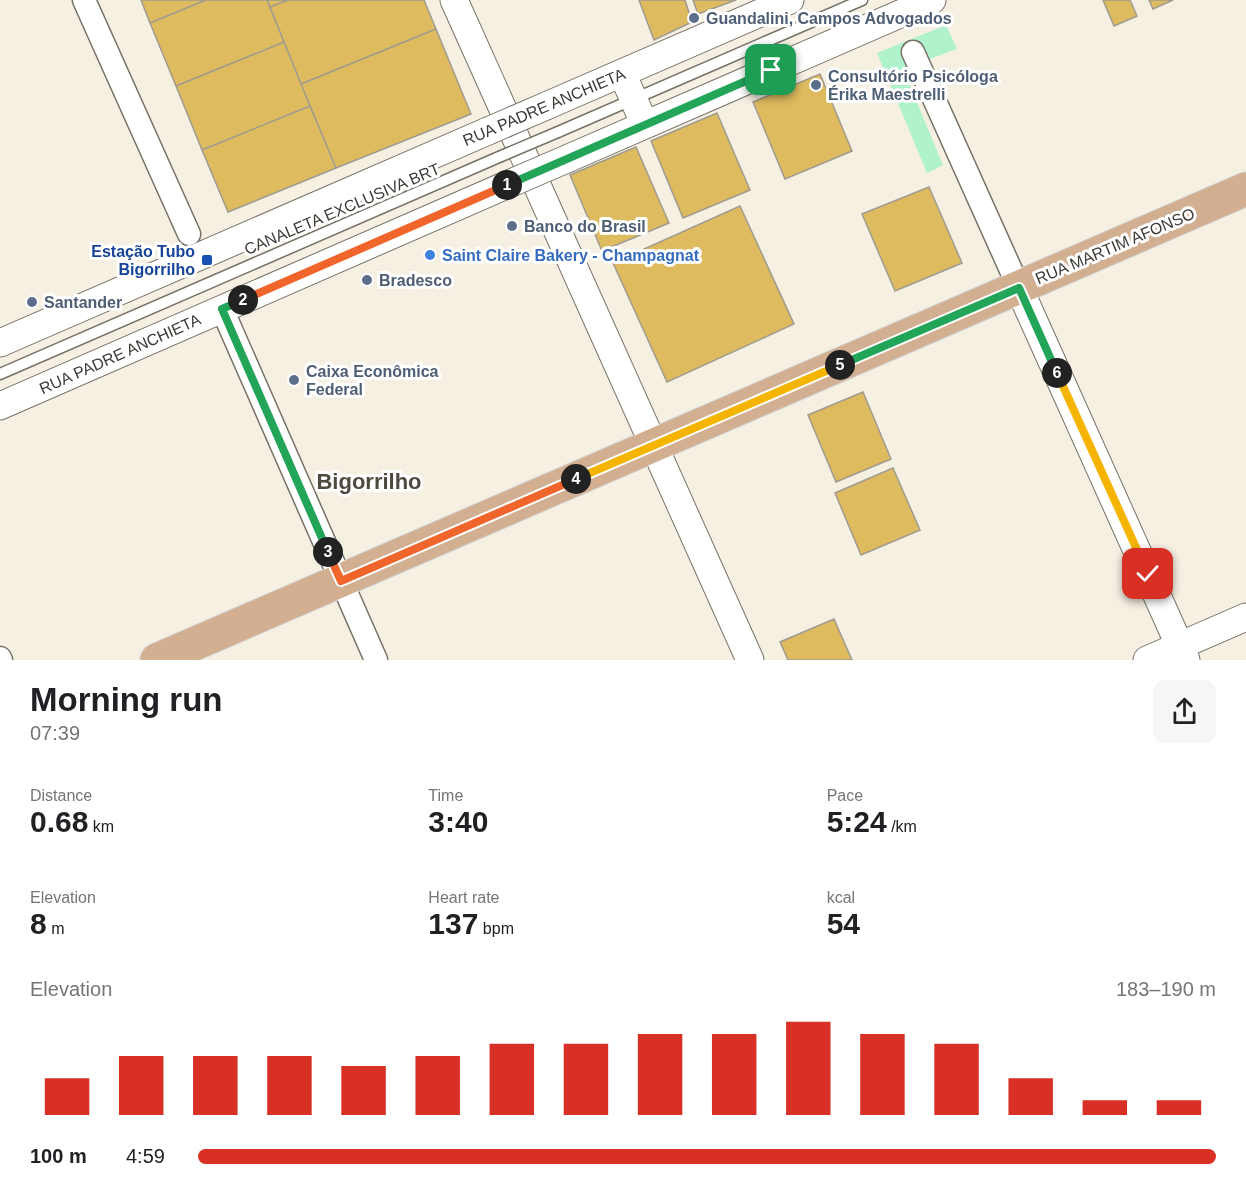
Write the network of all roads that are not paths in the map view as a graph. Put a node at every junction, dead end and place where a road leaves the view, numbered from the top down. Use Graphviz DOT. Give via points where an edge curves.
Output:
graph roads {
  1 [pos="84,0"];
  2 [pos="454,0"];
  3 [pos="790,0"];
  4 [pos="862,0"];
  5 [pos="933,0"];
  6 [pos="913,52"];
  7 [pos="622,73"];
  8 [pos="633,99"];
  9 [pos="645,125"];
  10 [pos="1246,189"];
  11 [pos="189,234"];
  12 [pos="1019,288"];
  13 [pos="222,309"];
  14 [pos="0,343"];
  15 [pos="0,374"];
  16 [pos="0,406"];
  17 [pos="654,446"];
  18 [pos="341,581"];
  19 [pos="1246,617"];
  20 [pos="1183,653"];
  21 [pos="157,660"];
  22 [pos="376,660"];
  23 [pos="750,660"];
  24 [pos="1147,660"];
  1 -- 11 [label="street"];
  2 -- 17 [label="street"];
  3 -- 7 [label="street, RUA PADRE ANCHIETA"];
  4 -- 8 [label="lane, CANALETA EXCLUSIVA BRT"];
  5 -- 9 [label="street, RUA PADRE ANCHIETA"];
  6 -- 12 [label="street"];
  7 -- 8 [label="street"];
  7 -- 14 [label="street, RUA PADRE ANCHIETA, bridge"];
  8 -- 9 [label="street"];
  8 -- 15 [label="lane, CANALETA EXCLUSIVA BRT, bridge"];
  9 -- 13 [label="street, RUA PADRE ANCHIETA, bridge"];
  10 -- 12 [label="main road, RUA MARTIM AFONSO"];
  12 -- 17 [label="main road, RUA MARTIM AFONSO"];
  12 -- 20 [label="street"];
  13 -- 16 [label="street, RUA PADRE ANCHIETA"];
  13 -- 18 [label="street"];
  17 -- 18 [label="main road, RUA MARTIM AFONSO"];
  17 -- 23 [label="street"];
  18 -- 21 [label="main road, RUA MARTIM AFONSO"];
  18 -- 22 [label="street"];
  19 -- 20 [label="street"];
  20 -- 24 [label="street"];
}
